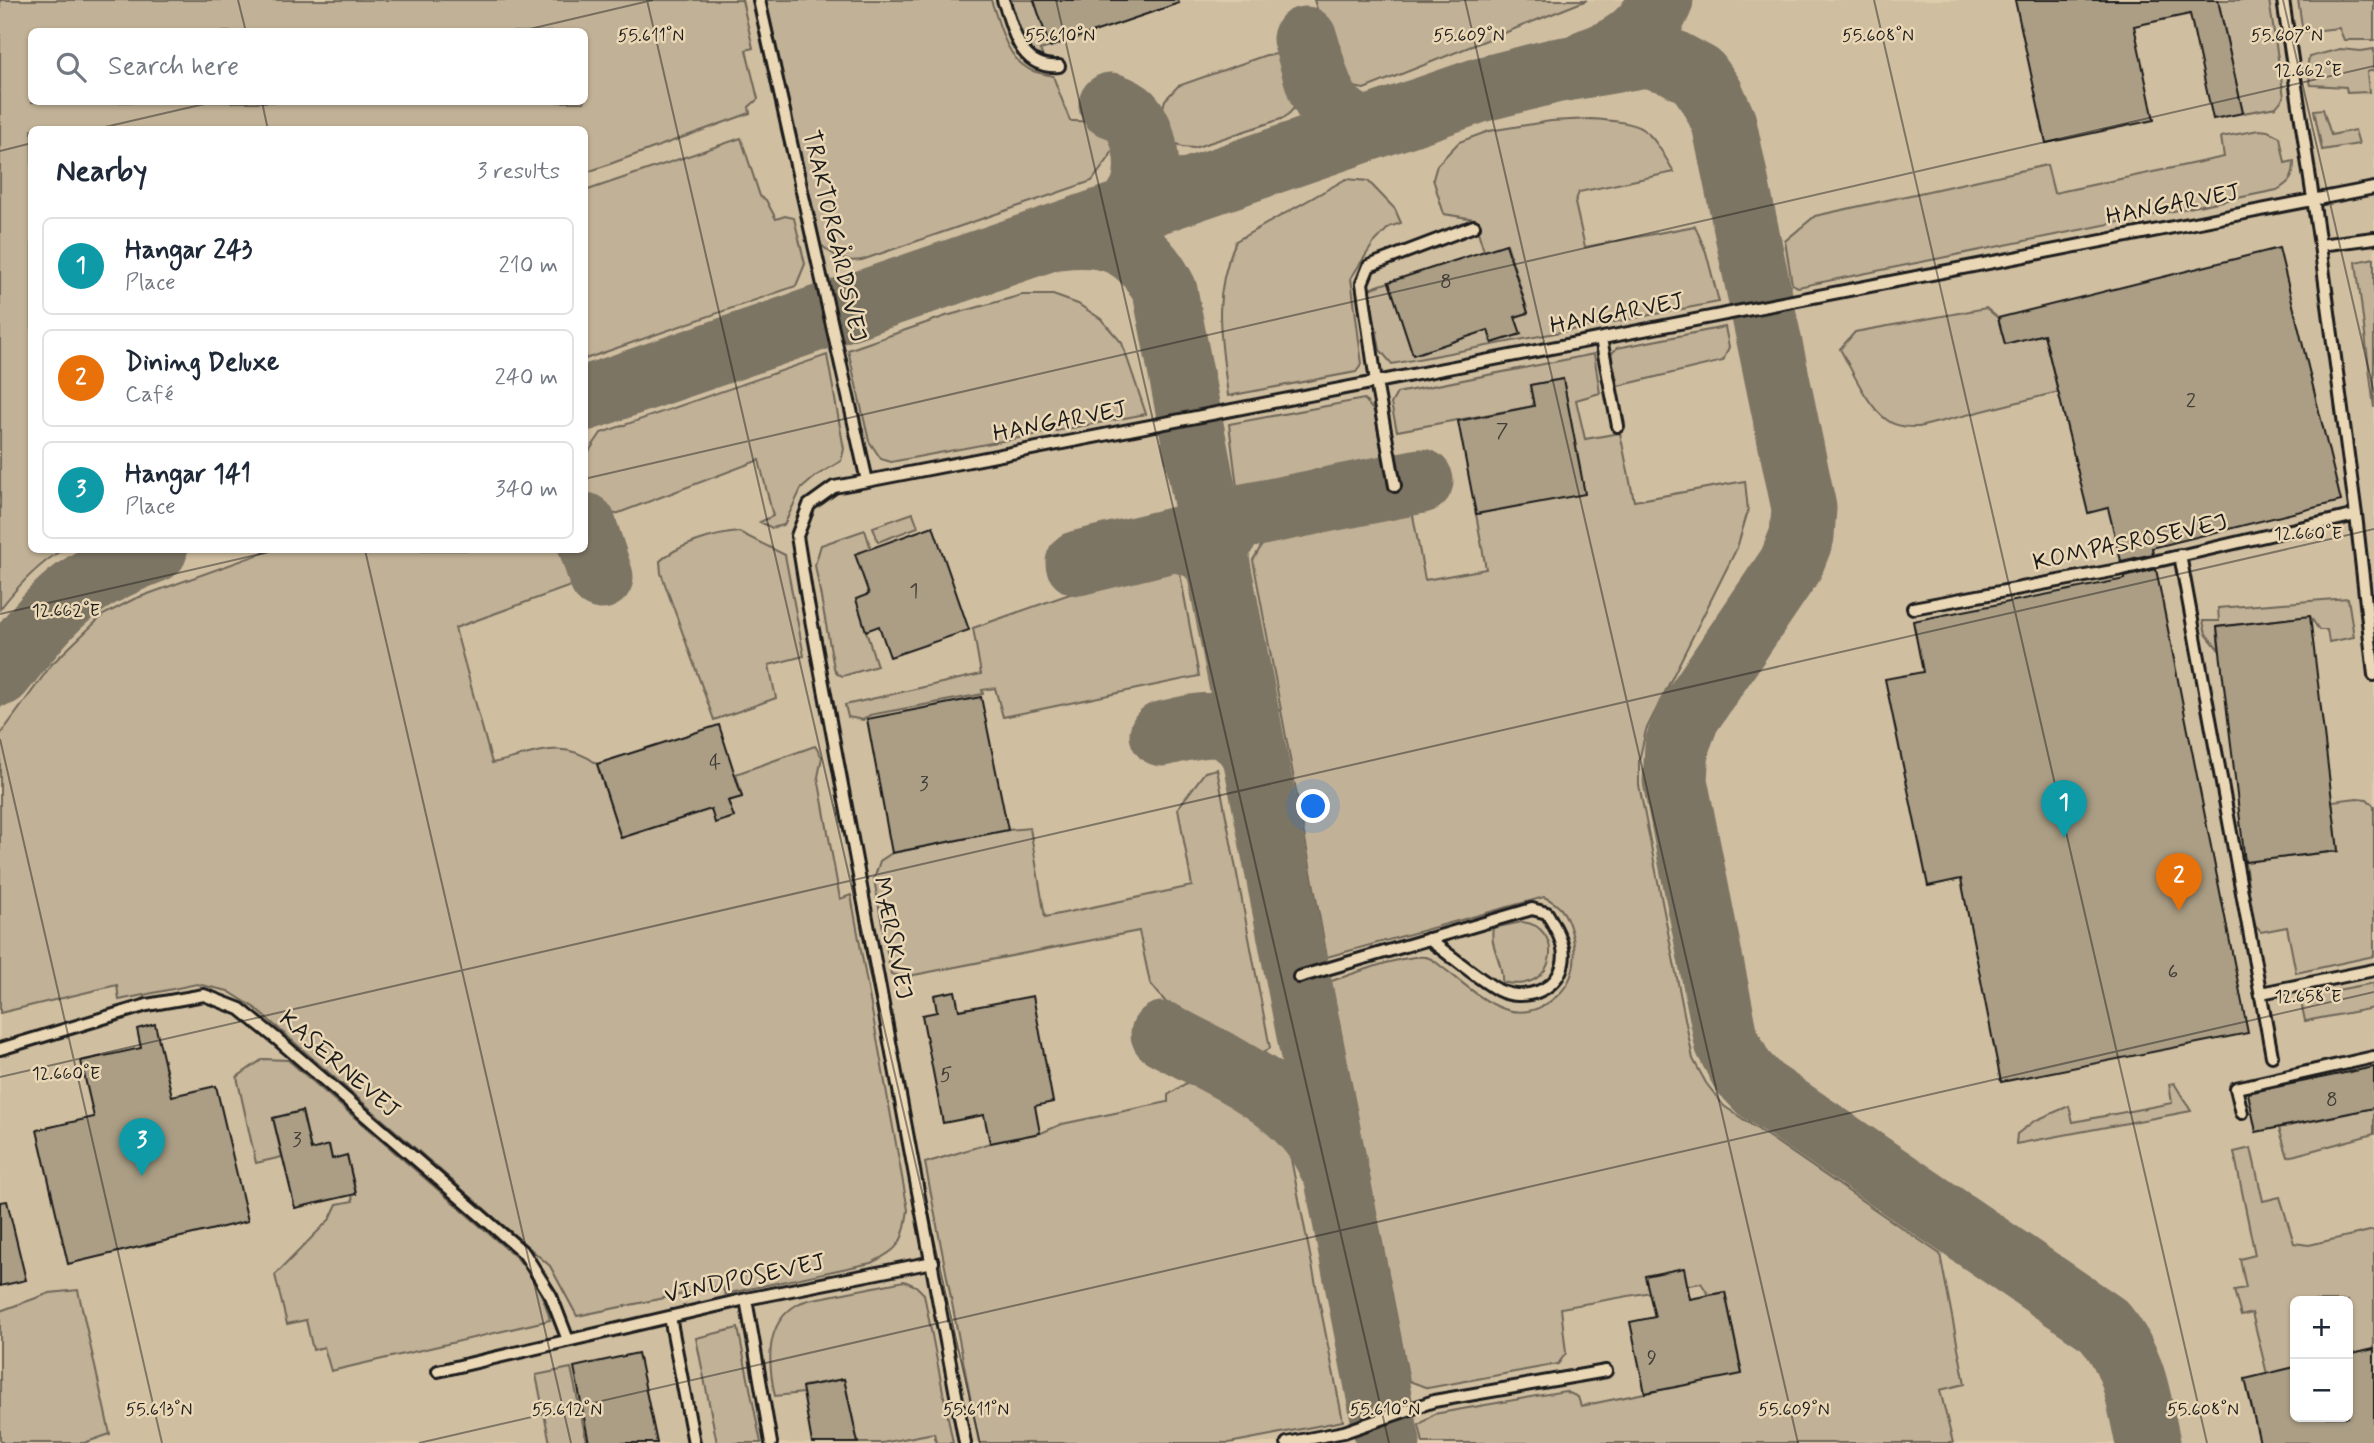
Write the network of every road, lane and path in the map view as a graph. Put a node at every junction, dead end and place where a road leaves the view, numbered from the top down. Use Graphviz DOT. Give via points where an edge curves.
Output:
graph roads {
  1 [pos="759,0"];
  2 [pos="1003,0"];
  3 [pos="2283,0"];
  4 [pos="1059,66"];
  5 [pos="2374,188"];
  6 [pos="2313,199"];
  7 [pos="1474,226"];
  8 [pos="2374,238"];
  9 [pos="2320,244"];
  10 [pos="1601,339"];
  11 [pos="1376,382"];
  12 [pos="1618,426"];
  13 [pos="867,481"];
  14 [pos="1395,486"];
  15 [pos="2356,515"];
  16 [pos="2180,555"];
  17 [pos="1913,608"];
  18 [pos="2374,675"];
  19 [pos="1428,939"];
  20 [pos="2374,970"];
  21 [pos="1299,977"];
  22 [pos="2261,993"];
  23 [pos="0,1049"];
  24 [pos="2272,1056"];
  25 [pos="2374,1057"];
  26 [pos="2242,1113"];
  27 [pos="933,1262"];
  28 [pos="746,1299"];
  29 [pos="670,1317"];
  30 [pos="568,1340"];
  31 [pos="438,1371"];
  32 [pos="1606,1371"];
  33 [pos="694,1443"];
  34 [pos="771,1443"];
  35 [pos="965,1443"];
  36 [pos="1287,1443"];
  1 -- 13 [label="lane, TRAKTORGÅRDSVEJ"];
  2 -- 4 [label="lane" via="1023,53 1040,64"];
  3 -- 6 [label="lane"];
  5 -- 6 [label="lane, HANGARVEJ"];
  6 -- 9 [label="lane"];
  6 -- 10 [label="lane, HANGARVEJ"];
  7 -- 11 [label="lane" via="1369,266 1362,283"];
  8 -- 9 [label="lane"];
  9 -- 15 [label="lane"];
  10 -- 11 [label="lane, HANGARVEJ"];
  10 -- 12 [label="lane"];
  11 -- 13 [label="lane, HANGARVEJ"];
  11 -- 14 [label="lane"];
  13 -- 27 [label="lane, MÆRSKVEJ" via="834,488 809,505 797,536"];
  15 -- 16 [label="lane, KOMPASROSEVEJ"];
  15 -- 18 [label="lane"];
  16 -- 17 [label="lane, KOMPASROSEVEJ"];
  16 -- 22 [label="lane"];
  19 -- 19 [label="lane" via="1532,909 1547,913 1560,935 1564,962 1556,979 1540,992 1516,996 1498,990"];
  19 -- 21 [label="lane"];
  20 -- 22 [label="lane"];
  22 -- 24 [label="lane"];
  23 -- 30 [label="lane, KASERNEVEJ" via="147,1005 204,995 240,1009 524,1253 551,1296"];
  25 -- 26 [label="lane" via="2236,1088"];
  27 -- 28 [label="lane, VINDPOSEVEJ"];
  27 -- 35 [label="lane, MÆRSKVEJ"];
  28 -- 29 [label="lane, VINDPOSEVEJ"];
  28 -- 34 [label="lane"];
  29 -- 30 [label="lane, VINDPOSEVEJ"];
  29 -- 33 [label="lane"];
  30 -- 31 [label="lane, VINDPOSEVEJ"];
  32 -- 36 [label="lane" via="1434,1402 1344,1432"];
}
